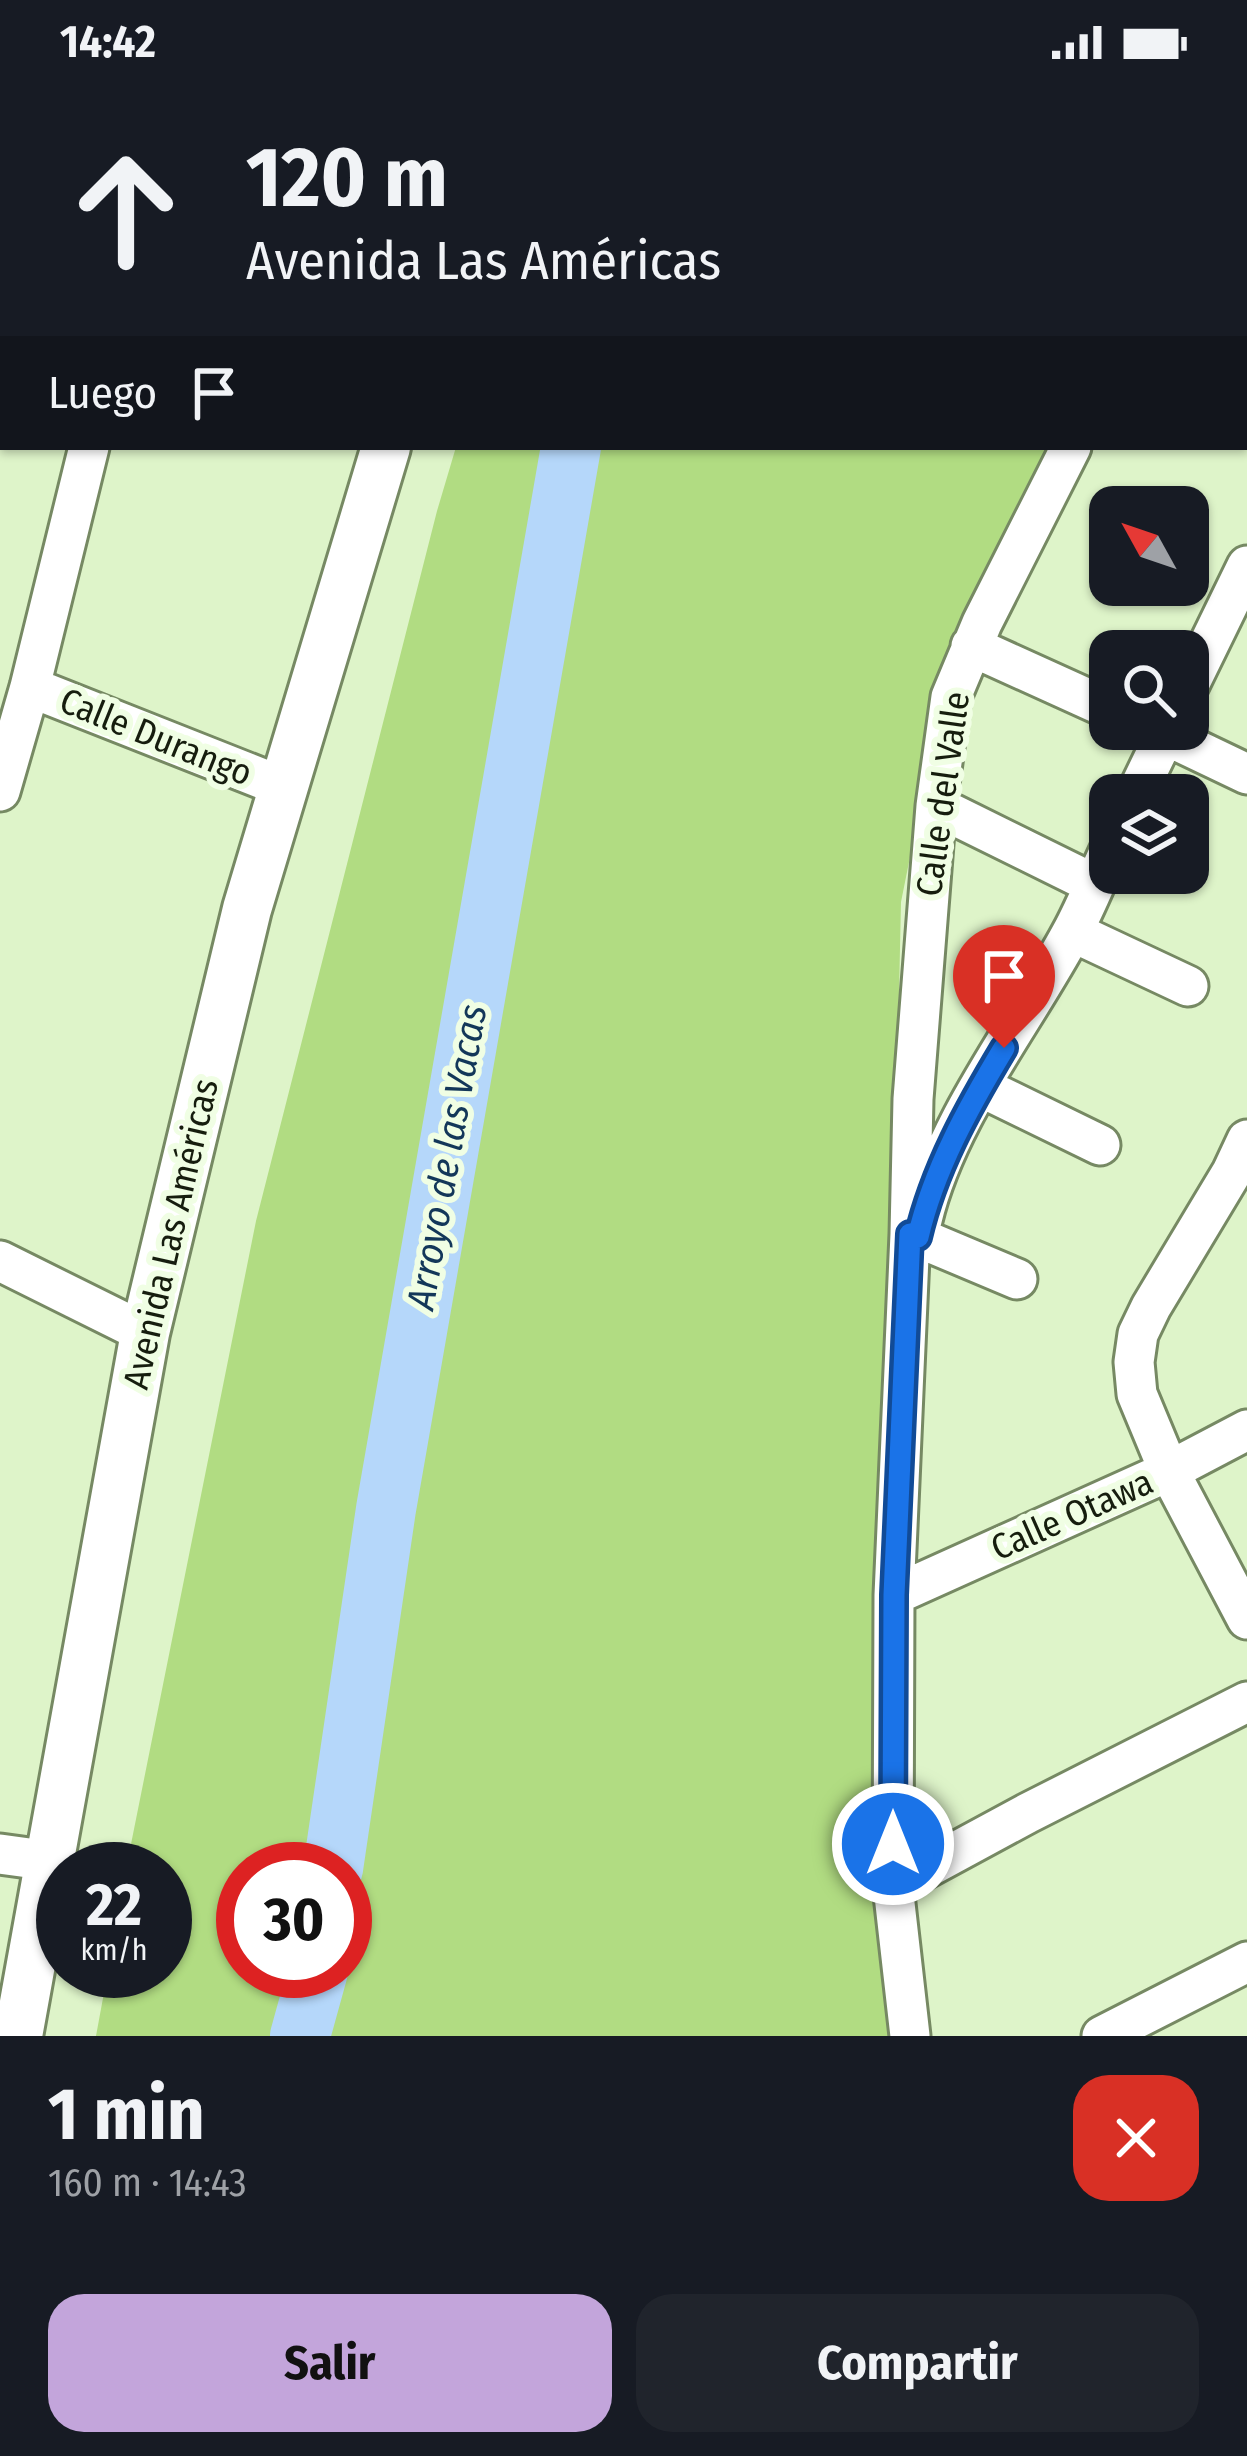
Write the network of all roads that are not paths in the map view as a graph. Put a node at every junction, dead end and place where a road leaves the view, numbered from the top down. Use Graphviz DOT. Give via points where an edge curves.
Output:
graph roads {
  1 [pos="88,450"];
  2 [pos="385,450"];
  3 [pos="1069,450"];
  4 [pos="1246,573"];
  5 [pos="971,646"];
  6 [pos="1209,646"];
  7 [pos="30,687"];
  8 [pos="1089,699"];
  9 [pos="1200,750"];
  10 [pos="1247,774"];
  11 [pos="283,787"];
  12 [pos="0,791"];
  13 [pos="936,806"];
  14 [pos="1089,862"];
  15 [pos="1090,894"];
  16 [pos="1073,932"];
  17 [pos="1188,986"];
  18 [pos="981,1087"];
  19 [pos="1100,1145"];
  20 [pos="1242,1158"];
  21 [pos="914,1236"];
  22 [pos="0,1261"];
  23 [pos="1017,1279"];
  24 [pos="145,1333"];
  25 [pos="1247,1430"];
  26 [pos="1169,1472"];
  27 [pos="894,1595"];
  28 [pos="1247,1619"];
  29 [pos="1247,1702"];
  30 [pos="54,1842"];
  31 [pos="0,1854"];
  32 [pos="36,1859"];
  33 [pos="892,1886"];
  34 [pos="36,1943"];
  35 [pos="1247,1962"];
  36 [pos="19,2036"];
  37 [pos="910,2036"];
  38 [pos="1102,2036"];
  1 -- 7 [label="street"];
  2 -- 11 [label="street, Avenida Las Américas"];
  3 -- 5 [label="street, Calle del Valle"];
  4 -- 6 [label="street"];
  5 -- 8 [label="street"];
  5 -- 13 [label="street, Calle del Valle" via="951,697"];
  7 -- 11 [label="street, Calle Durango"];
  7 -- 12 [label="street"];
  9 -- 10 [label="street"];
  11 -- 24 [label="street, Avenida Las Américas"];
  13 -- 14 [label="street"];
  13 -- 21 [label="street, Calle del Valle" via="914,1079"];
  15 -- 16 [label="street"];
  16 -- 17 [label="street"];
  16 -- 18 [label="street"];
  18 -- 19 [label="street"];
  18 -- 21 [label="street"];
  20 -- 26 [label="street" via="1138,1334 1137,1394"];
  21 -- 23 [label="street"];
  21 -- 27 [label="street, Calle del Valle"];
  22 -- 24 [label="street"];
  24 -- 30 [label="street, Avenida Las Américas"];
  25 -- 26 [label="street, Calle Otawa"];
  26 -- 27 [label="street, Calle Otawa"];
  26 -- 28 [label="street"];
  27 -- 33 [label="street, Calle del Valle"];
  29 -- 33 [label="street"];
  31 -- 32 [label="street"];
  33 -- 37 [label="street"];
  34 -- 36 [label="street, Avenida Las Américas"];
  35 -- 38 [label="street"];
}
